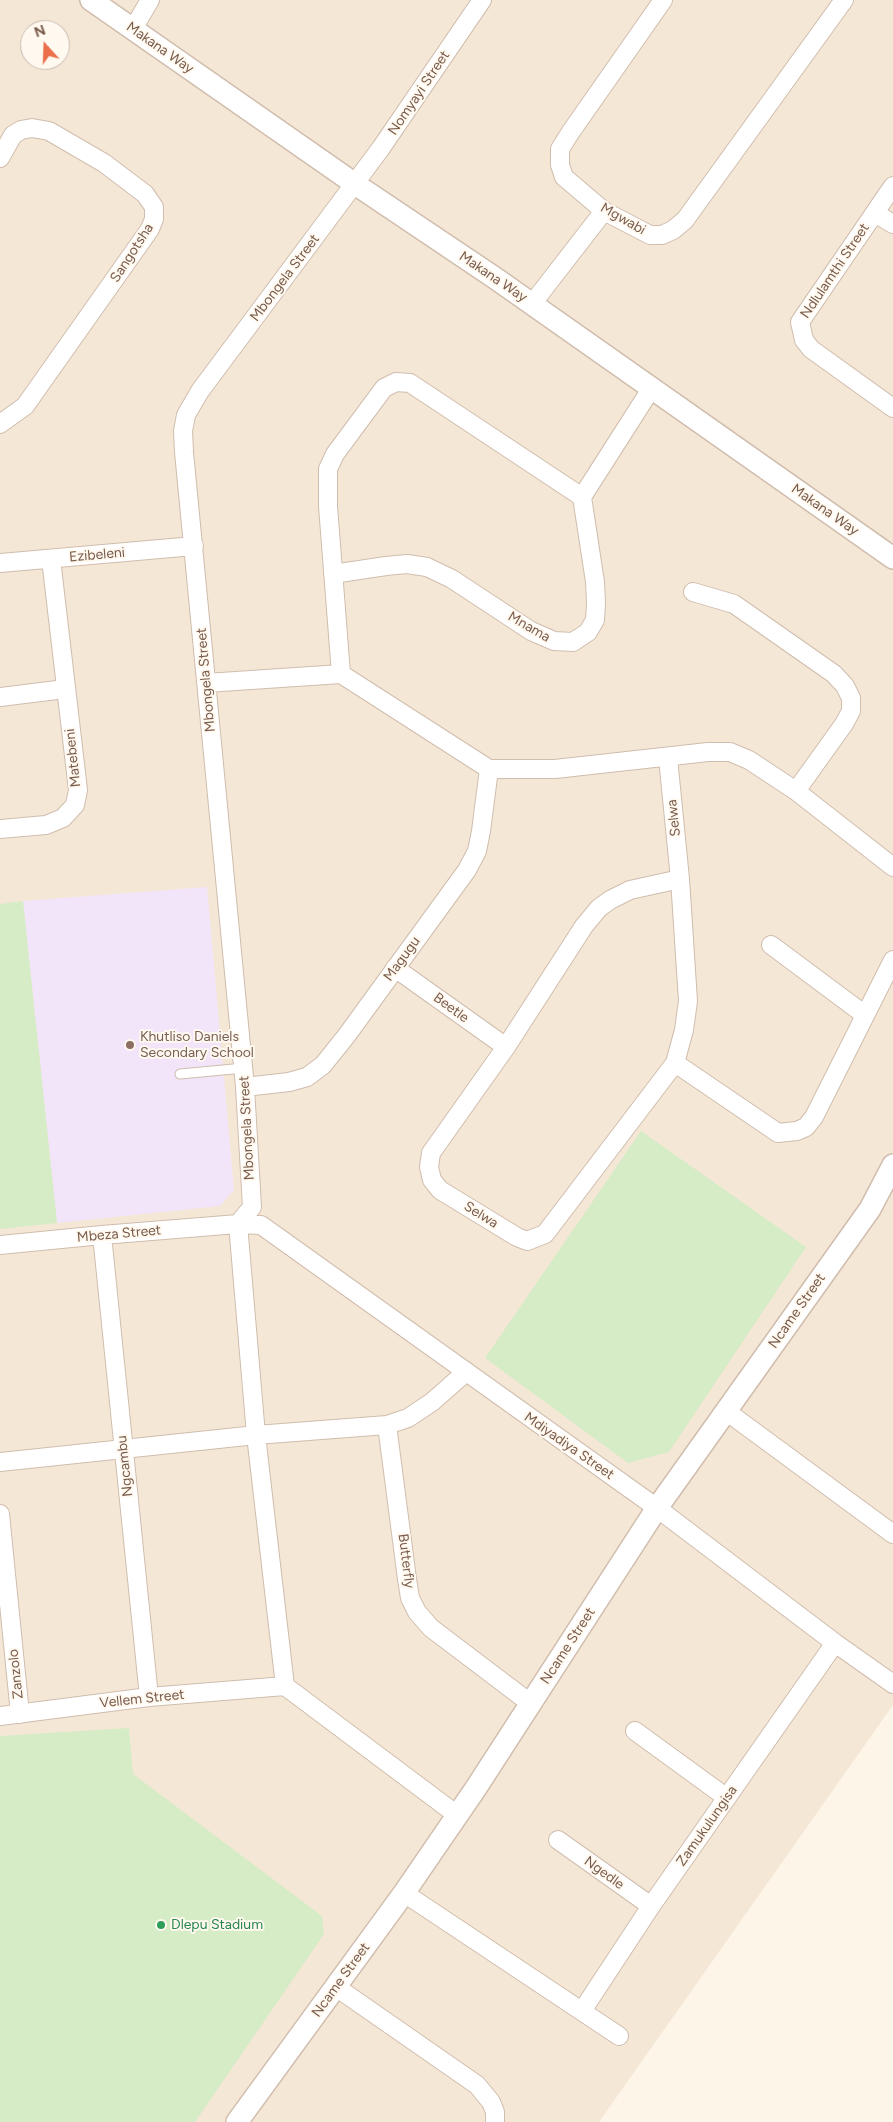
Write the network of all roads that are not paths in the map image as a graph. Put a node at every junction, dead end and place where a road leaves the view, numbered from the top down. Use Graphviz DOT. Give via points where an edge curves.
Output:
graph roads {
  1 [pos="91,0"];
  2 [pos="150,0"];
  3 [pos="482,0"];
  4 [pos="663,0"];
  5 [pos="844,0"];
  6 [pos="133,29"];
  7 [pos="0,158"];
  8 [pos="355,184"];
  9 [pos="893,186"];
  10 [pos="604,211"];
  11 [pos="875,213"];
  12 [pos="893,224"];
  13 [pos="532,304"];
  14 [pos="651,389"];
  15 [pos="893,408"];
  16 [pos="0,424"];
  17 [pos="582,497"];
  18 [pos="194,546"];
  19 [pos="893,558"];
  20 [pos="51,559"];
  21 [pos="0,562"];
  22 [pos="334,574"];
  23 [pos="693,592"];
  24 [pos="341,674"];
  25 [pos="206,683"];
  26 [pos="65,689"];
  27 [pos="0,697"];
  28 [pos="668,758"];
  29 [pos="489,769"];
  30 [pos="796,791"];
  31 [pos="0,829"];
  32 [pos="893,867"];
  33 [pos="680,879"];
  34 [pos="771,945"];
  35 [pos="893,960"];
  36 [pos="396,968"];
  37 [pos="865,1016"];
  38 [pos="506,1048"];
  39 [pos="675,1063"];
  40 [pos="244,1068"];
  41 [pos="180,1074"];
  42 [pos="246,1087"];
  43 [pos="893,1165"];
  44 [pos="238,1224"];
  45 [pos="102,1234"];
  46 [pos="0,1245"];
  47 [pos="466,1372"];
  48 [pos="726,1411"];
  49 [pos="388,1425"];
  50 [pos="256,1435"];
  51 [pos="124,1449"];
  52 [pos="0,1462"];
  53 [pos="657,1508"];
  54 [pos="0,1514"];
  55 [pos="893,1534"];
  56 [pos="835,1643"];
  57 [pos="893,1684"];
  58 [pos="285,1686"];
  59 [pos="149,1697"];
  60 [pos="530,1703"];
  61 [pos="20,1714"];
  62 [pos="0,1716"];
  63 [pos="635,1731"];
  64 [pos="727,1798"];
  65 [pos="457,1816"];
  66 [pos="558,1840"];
  67 [pos="404,1893"];
  68 [pos="651,1906"];
  69 [pos="336,1987"];
  70 [pos="582,2011"];
  71 [pos="619,2036"];
  72 [pos="237,2122"];
  73 [pos="495,2122"];
  1 -- 6 [label="street, Makana Way"];
  2 -- 6 [label="street"];
  3 -- 8 [label="street, Nomyayi Street"];
  4 -- 10 [label="street, Mgwabi" via="560,149 564,177"];
  5 -- 10 [label="street, Mgwabi" via="685,220 662,235 650,235"];
  6 -- 8 [label="street, Makana Way"];
  7 -- 16 [label="street, Sangotsha" via="13,135 21,130 49,131 104,163 146,194 154,207 150,229 25,406"];
  8 -- 13 [label="street, Makana Way"];
  8 -- 18 [label="street, Mbongela Street" via="200,391 186,415 184,452"];
  9 -- 11 [label="street, Ndlulamthi Street"];
  10 -- 13 [label="street"];
  11 -- 12 [label="street"];
  11 -- 15 [label="street, Ndlulamthi Street" via="800,322 804,340 810,349"];
  13 -- 14 [label="street, Makana Way"];
  14 -- 17 [label="street"];
  14 -- 19 [label="street, Makana Way"];
  17 -- 22 [label="street, Mnama" via="595,582 595,620 588,632 573,642 554,642 532,631 452,579 427,567 408,564"];
  17 -- 22 [label="street" via="410,383 396,382 384,388 372,401 328,469"];
  18 -- 20 [label="street, Ezibeleni"];
  18 -- 25 [label="street, Mbongela Street"];
  20 -- 21 [label="street, Ezibeleni"];
  20 -- 26 [label="street, Matebeni"];
  22 -- 24 [label="street"];
  23 -- 30 [label="street" via="734,604 834,674 845,686 851,698 851,711"];
  24 -- 25 [label="street"];
  24 -- 29 [label="street"];
  25 -- 40 [label="street, Mbongela Street"];
  26 -- 27 [label="street"];
  26 -- 31 [label="street, Matebeni" via="78,790 74,805 63,818 46,825"];
  28 -- 29 [label="street" via="555,769"];
  28 -- 30 [label="street" via="730,752"];
  28 -- 33 [label="street, Selwa"];
  29 -- 36 [label="street, Magugu" via="476,851 467,870"];
  30 -- 32 [label="street"];
  33 -- 38 [label="street, Selwa" via="630,890 599,908 584,926"];
  33 -- 39 [label="street, Selwa" via="688,1001"];
  34 -- 37 [label="street"];
  35 -- 37 [label="street"];
  36 -- 38 [label="street, Beetle"];
  36 -- 42 [label="street, Magugu" via="323,1065 307,1077"];
  37 -- 39 [label="street" via="814,1117 806,1127 797,1131 778,1133"];
  38 -- 39 [label="street, Selwa" via="431,1153 429,1167 432,1180 440,1190 527,1240 545,1234 556,1221"];
  40 -- 41 [label="lane"];
  40 -- 42 [label="street, Mbongela Street"];
  42 -- 44 [label="street, Mbongela Street" via="252,1207"];
  43 -- 48 [label="street, Ncame Street" via="870,1208"];
  44 -- 45 [label="street, Mbeza Street"];
  44 -- 47 [label="street, Mdiyadiya Street" via="261,1225"];
  44 -- 50 [label="street"];
  45 -- 46 [label="street, Mbeza Street"];
  45 -- 51 [label="street, Ngcambu"];
  47 -- 49 [label="street" via="432,1402 408,1418"];
  47 -- 53 [label="street, Mdiyadiya Street"];
  48 -- 53 [label="street, Ncame Street"];
  48 -- 55 [label="street"];
  49 -- 50 [label="street"];
  49 -- 60 [label="street, Butterfly" via="407,1579 410,1598 417,1612 431,1628"];
  50 -- 51 [label="street"];
  50 -- 58 [label="street"];
  51 -- 52 [label="street"];
  51 -- 59 [label="street, Ngcambu"];
  53 -- 56 [label="street, Mdiyadiya Street"];
  53 -- 60 [label="street, Ncame Street"];
  54 -- 61 [label="street, Zanzolo"];
  56 -- 57 [label="street, Mdiyadiya Street"];
  56 -- 64 [label="street, Zamukulungisa"];
  58 -- 59 [label="street, Vellem Street"];
  58 -- 65 [label="street"];
  59 -- 61 [label="street, Vellem Street"];
  60 -- 65 [label="street, Ncame Street"];
  61 -- 62 [label="street, Vellem Street"];
  63 -- 64 [label="street"];
  64 -- 68 [label="street, Zamukulungisa"];
  65 -- 67 [label="street, Ncame Street"];
  66 -- 68 [label="street, Ngedle"];
  67 -- 69 [label="street, Ncame Street"];
  67 -- 70 [label="street"];
  68 -- 70 [label="street, Zamukulungisa"];
  69 -- 72 [label="street, Ncame Street"];
  69 -- 73 [label="street" via="477,2085 491,2102"];
  70 -- 71 [label="street"];
}
